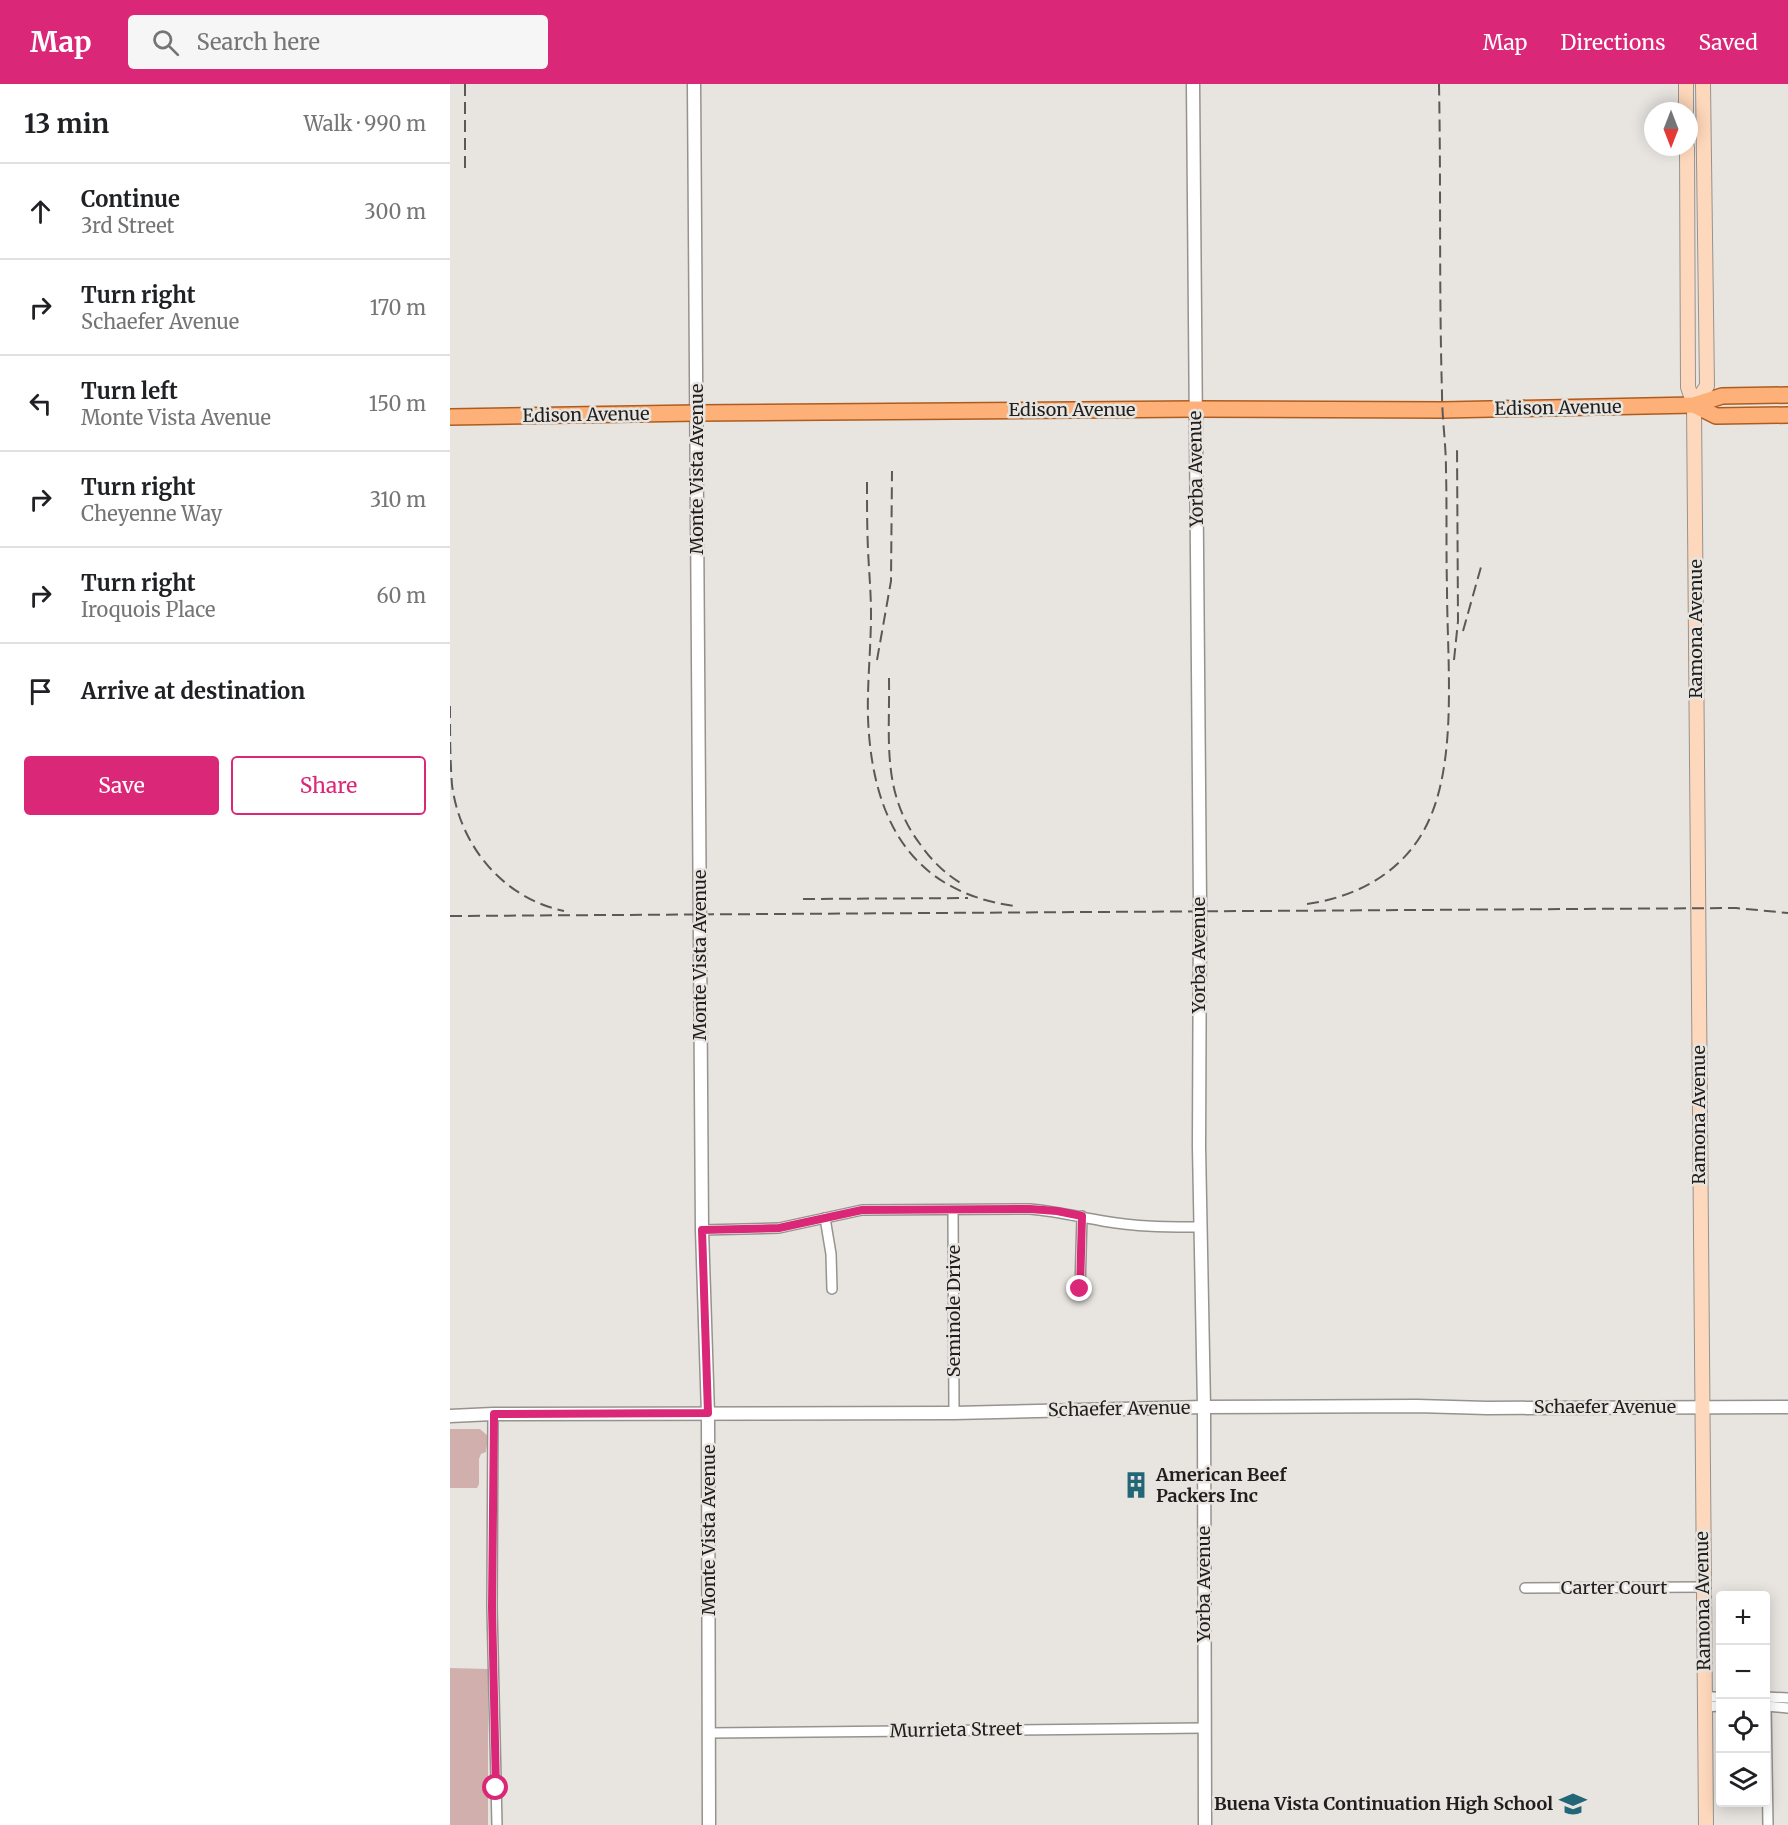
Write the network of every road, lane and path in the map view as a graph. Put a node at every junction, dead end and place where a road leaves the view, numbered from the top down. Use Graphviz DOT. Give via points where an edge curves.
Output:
graph roads {
  1 [pos="694,84"];
  2 [pos="1193,84"];
  3 [pos="1686,84"];
  4 [pos="1703,84"];
  5 [pos="1686,102"];
  6 [pos="1687,156"];
  7 [pos="1788,395"];
  8 [pos="1694,405"];
  9 [pos="1195,409"];
  10 [pos="697,413"];
  11 [pos="1788,415"];
  12 [pos="450,417"];
  13 [pos="953,1210"];
  14 [pos="1082,1216"];
  15 [pos="825,1218"];
  16 [pos="1201,1227"];
  17 [pos="702,1230"];
  18 [pos="831,1289"];
  19 [pos="1080,1289"];
  20 [pos="1701,1406"];
  21 [pos="1204,1407"];
  22 [pos="1788,1407"];
  23 [pos="708,1413"];
  24 [pos="954,1413"];
  25 [pos="494,1414"];
  26 [pos="450,1416"];
  27 [pos="1704,1587"];
  28 [pos="1525,1588"];
  29 [pos="1770,1697"];
  30 [pos="1716,1698"];
  31 [pos="1788,1698"];
  32 [pos="1704,1702"];
  33 [pos="1716,1706"];
  34 [pos="1770,1706"];
  35 [pos="1788,1708"];
  36 [pos="1204,1728"];
  37 [pos="708,1732"];
  38 [pos="1767,1753"];
  39 [pos="497,1825"];
  40 [pos="709,1825"];
  41 [pos="1205,1825"];
  42 [pos="1706,1825"];
  43 [pos="1768,1825"];
  1 -- 10 [label="street, Monte Vista Avenue"];
  2 -- 9 [label="street, Yorba Avenue"];
  3 -- 5 [label="main road"];
  4 -- 8 [label="main road, Ramona Avenue" via="1707,386"];
  6 -- 8 [label="main road, Ramona Avenue" via="1688,387"];
  7 -- 8 [label="main road, Edison Avenue" via="1722,396"];
  8 -- 9 [label="main road, Edison Avenue"];
  8 -- 11 [label="main road, Edison Avenue" via="1716,416"];
  8 -- 20 [label="main road, Ramona Avenue"];
  9 -- 10 [label="main road, Edison Avenue"];
  9 -- 16 [label="street, Yorba Avenue"];
  10 -- 12 [label="main road, Edison Avenue"];
  10 -- 17 [label="street, Monte Vista Avenue"];
  13 -- 14 [label="street" via="1030,1209"];
  13 -- 15 [label="street" via="862,1210"];
  13 -- 24 [label="street, Seminole Drive"];
  14 -- 16 [label="street" via="1147,1226"];
  14 -- 19 [label="street"];
  15 -- 17 [label="street" via="779,1228"];
  15 -- 18 [label="street"];
  16 -- 21 [label="street, Yorba Avenue"];
  17 -- 23 [label="street, Monte Vista Avenue"];
  20 -- 21 [label="street, Schaefer Avenue"];
  20 -- 22 [label="street, Schaefer Avenue"];
  20 -- 27 [label="main road, Ramona Avenue"];
  21 -- 24 [label="street, Schaefer Avenue"];
  21 -- 36 [label="street, Yorba Avenue"];
  23 -- 24 [label="street, Schaefer Avenue"];
  23 -- 25 [label="street, Schaefer Avenue"];
  23 -- 37 [label="street, Monte Vista Avenue"];
  25 -- 26 [label="street, Schaefer Avenue"];
  25 -- 39 [label="street" via="492,1607"];
  27 -- 28 [label="street, Carter Court"];
  27 -- 32 [label="main road, Ramona Avenue"];
  29 -- 31 [label="street"];
  30 -- 32 [label="street"];
  32 -- 33 [label="street"];
  32 -- 42 [label="main road, Ramona Avenue"];
  34 -- 35 [label="street"];
  36 -- 37 [label="street, Murrieta Street"];
  36 -- 41 [label="street, Yorba Avenue"];
  37 -- 40 [label="street, Monte Vista Avenue"];
  38 -- 43 [label="street"];
}
